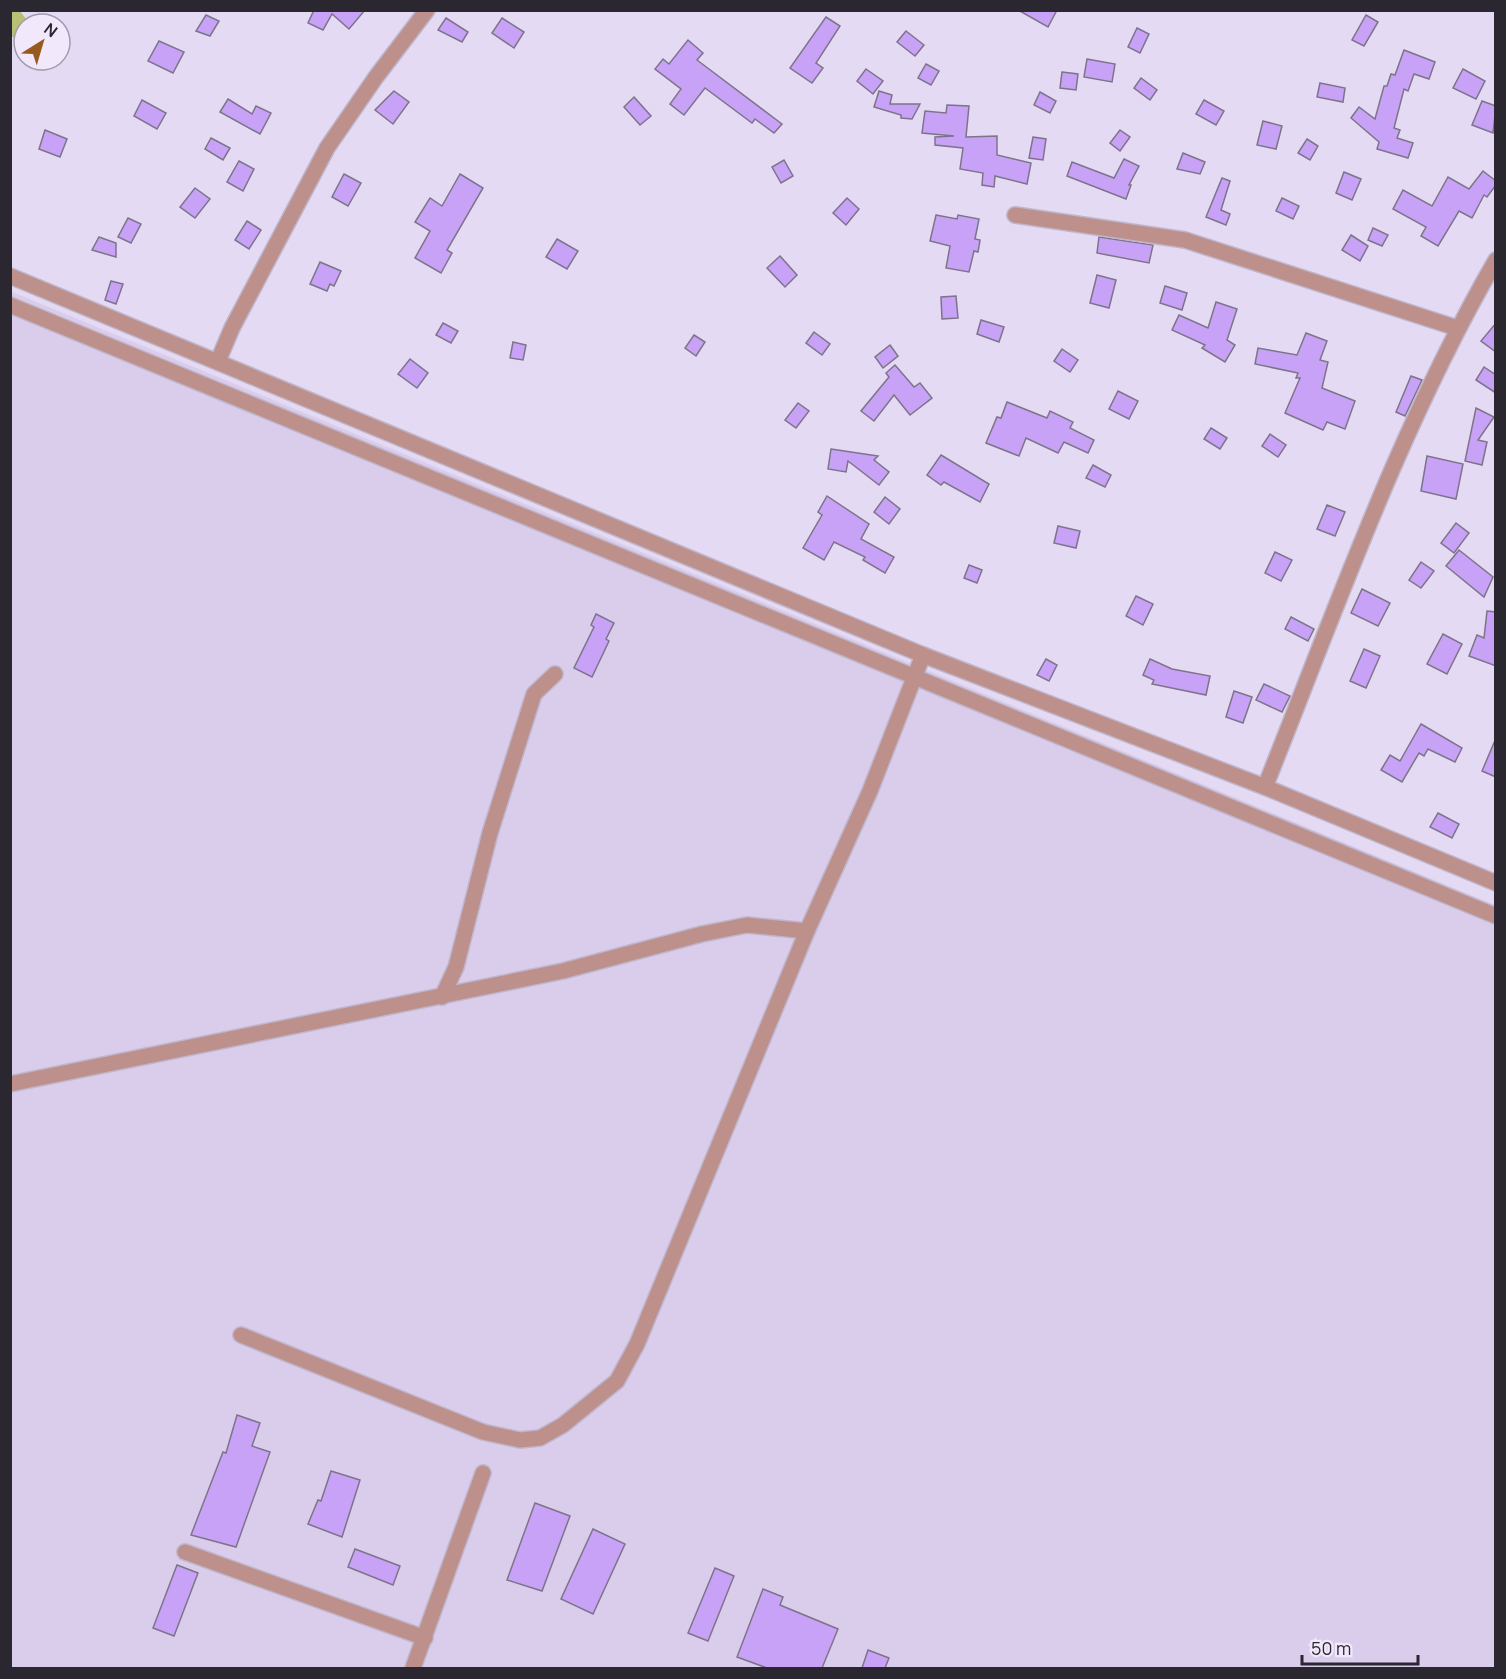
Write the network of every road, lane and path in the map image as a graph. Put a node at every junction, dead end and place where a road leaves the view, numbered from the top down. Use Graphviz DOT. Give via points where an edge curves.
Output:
graph roads {
  1 [pos="427,10"];
  2 [pos="1015,215"];
  3 [pos="1496,260"];
  4 [pos="10,276"];
  5 [pos="10,305"];
  6 [pos="1457,327"];
  7 [pos="218,361"];
  8 [pos="923,655"];
  9 [pos="555,674"];
  10 [pos="914,677"];
  11 [pos="1265,787"];
  12 [pos="1496,883"];
  13 [pos="1496,915"];
  14 [pos="807,931"];
  15 [pos="442,997"];
  16 [pos="10,1084"];
  17 [pos="241,1335"];
  18 [pos="483,1473"];
  19 [pos="185,1552"];
  20 [pos="425,1638"];
  21 [pos="413,1668"];
  1 -- 7 [label="street" via="327,148"];
  2 -- 6 [label="street" via="1185,240"];
  3 -- 6 [label="street"];
  4 -- 7 [label="street"];
  5 -- 10 [label="street"];
  6 -- 11 [label="street" via="1386,483"];
  7 -- 8 [label="street"];
  8 -- 10 [label="street"];
  8 -- 11 [label="street"];
  9 -- 15 [label="street" via="534,694 490,833 456,967"];
  10 -- 13 [label="street"];
  10 -- 14 [label="street" via="870,791"];
  11 -- 12 [label="street"];
  14 -- 15 [label="street" via="747,925"];
  14 -- 17 [label="street" via="637,1344 617,1381 563,1425 540,1438 520,1440 483,1432"];
  15 -- 16 [label="street"];
  18 -- 20 [label="street"];
  19 -- 20 [label="street"];
  20 -- 21 [label="street"];
}
